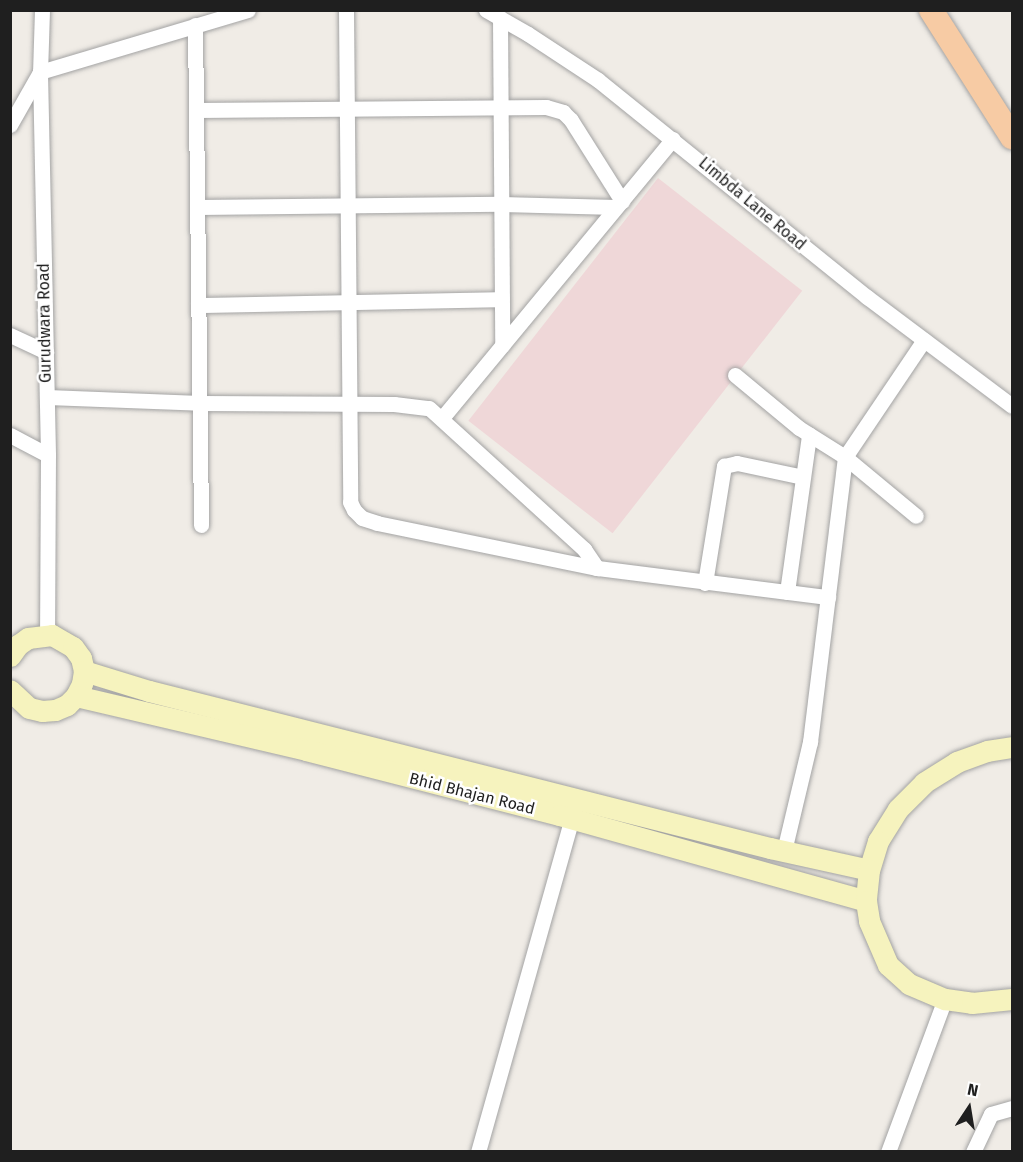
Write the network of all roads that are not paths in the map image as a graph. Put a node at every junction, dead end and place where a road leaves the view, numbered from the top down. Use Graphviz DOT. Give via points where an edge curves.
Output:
graph roads {
  1 [pos="42,10"];
  2 [pos="248,10"];
  3 [pos="346,10"];
  4 [pos="486,10"];
  5 [pos="931,10"];
  6 [pos="500,18"];
  7 [pos="195,25"];
  8 [pos="40,72"];
  9 [pos="501,108"];
  10 [pos="347,109"];
  11 [pos="196,110"];
  12 [pos="10,125"];
  13 [pos="1012,137"];
  14 [pos="673,139"];
  15 [pos="501,204"];
  16 [pos="619,204"];
  17 [pos="348,206"];
  18 [pos="197,207"];
  19 [pos="502,300"];
  20 [pos="349,303"];
  21 [pos="198,305"];
  22 [pos="10,335"];
  23 [pos="924,340"];
  24 [pos="502,345"];
  25 [pos="46,352"];
  26 [pos="735,375"];
  27 [pos="47,397"];
  28 [pos="200,403"];
  29 [pos="350,404"];
  30 [pos="1012,406"];
  31 [pos="442,418"];
  32 [pos="10,435"];
  33 [pos="809,435"];
  34 [pos="48,455"];
  35 [pos="845,457"];
  36 [pos="803,477"];
  37 [pos="916,516"];
  38 [pos="201,525"];
  39 [pos="597,568"];
  40 [pos="705,583"];
  41 [pos="786,592"];
  42 [pos="828,597"];
  43 [pos="47,635"];
  44 [pos="12,651"];
  45 [pos="84,671"];
  46 [pos="10,690"];
  47 [pos="76,696"];
  48 [pos="1012,747"];
  49 [pos="575,809"];
  50 [pos="784,851"];
  51 [pos="869,870"];
  52 [pos="866,901"];
  53 [pos="945,999"];
  54 [pos="1012,999"];
  55 [pos="1012,1107"];
  56 [pos="478,1152"];
  57 [pos="888,1152"];
  58 [pos="973,1152"];
  1 -- 8 [label="street, Gurudwara Road"];
  2 -- 7 [label="street"];
  3 -- 10 [label="street"];
  4 -- 6 [label="street, Limbda Lane Road"];
  5 -- 13 [label="main road"];
  6 -- 9 [label="street"];
  6 -- 14 [label="street, Limbda Lane Road" via="598,80"];
  7 -- 8 [label="street"];
  7 -- 11 [label="street"];
  8 -- 12 [label="street"];
  8 -- 25 [label="street, Gurudwara Road"];
  9 -- 10 [label="street"];
  9 -- 15 [label="street"];
  9 -- 16 [label="street" via="546,107 563,112"];
  10 -- 11 [label="street"];
  10 -- 17 [label="street"];
  11 -- 18 [label="street"];
  14 -- 16 [label="street"];
  14 -- 23 [label="street, Limbda Lane Road"];
  15 -- 16 [label="street"];
  15 -- 17 [label="street"];
  15 -- 19 [label="street"];
  16 -- 24 [label="street"];
  17 -- 18 [label="street"];
  17 -- 20 [label="street"];
  18 -- 21 [label="street"];
  19 -- 20 [label="street"];
  19 -- 24 [label="street"];
  20 -- 21 [label="street"];
  20 -- 29 [label="street"];
  21 -- 28 [label="street"];
  22 -- 25 [label="street"];
  23 -- 30 [label="street, Limbda Lane Road"];
  23 -- 35 [label="street"];
  24 -- 31 [label="street"];
  25 -- 27 [label="street, Gurudwara Road"];
  26 -- 33 [label="street"];
  27 -- 28 [label="street"];
  27 -- 34 [label="street, Gurudwara Road"];
  28 -- 29 [label="street"];
  28 -- 38 [label="street"];
  29 -- 31 [label="street" via="414,405 429,408"];
  29 -- 39 [label="street" via="350,502 362,518"];
  31 -- 39 [label="street" via="584,549"];
  32 -- 34 [label="street"];
  33 -- 35 [label="street"];
  33 -- 36 [label="street"];
  34 -- 43 [label="street, Gurudwara Road"];
  35 -- 37 [label="street"];
  35 -- 42 [label="street"];
  36 -- 40 [label="street" via="737,463 724,466"];
  36 -- 41 [label="street"];
  39 -- 40 [label="street"];
  40 -- 41 [label="street"];
  41 -- 42 [label="street"];
  42 -- 50 [label="street" via="810,742"];
  43 -- 44 [label="main road" via="28,638"];
  43 -- 45 [label="main road" via="64,639 73,647"];
  45 -- 47 [label="main road"];
  45 -- 49 [label="main road, Bhid Bhajan Road"];
  46 -- 47 [label="main road" via="29,708 42,711 67,705"];
  47 -- 49 [label="main road, Bhid Bhajan Road"];
  48 -- 51 [label="main road" via="987,750 957,762 924,783 898,809 878,841"];
  49 -- 50 [label="main road, Bhid Bhajan Road"];
  49 -- 52 [label="main road, Bhid Bhajan Road"];
  49 -- 56 [label="street"];
  50 -- 51 [label="main road, Bhid Bhajan Road"];
  51 -- 52 [label="main road"];
  52 -- 53 [label="main road" via="869,921 888,965 909,984"];
  53 -- 54 [label="main road" via="972,1003"];
  53 -- 57 [label="street"];
  55 -- 58 [label="street" via="991,1114"];
}
